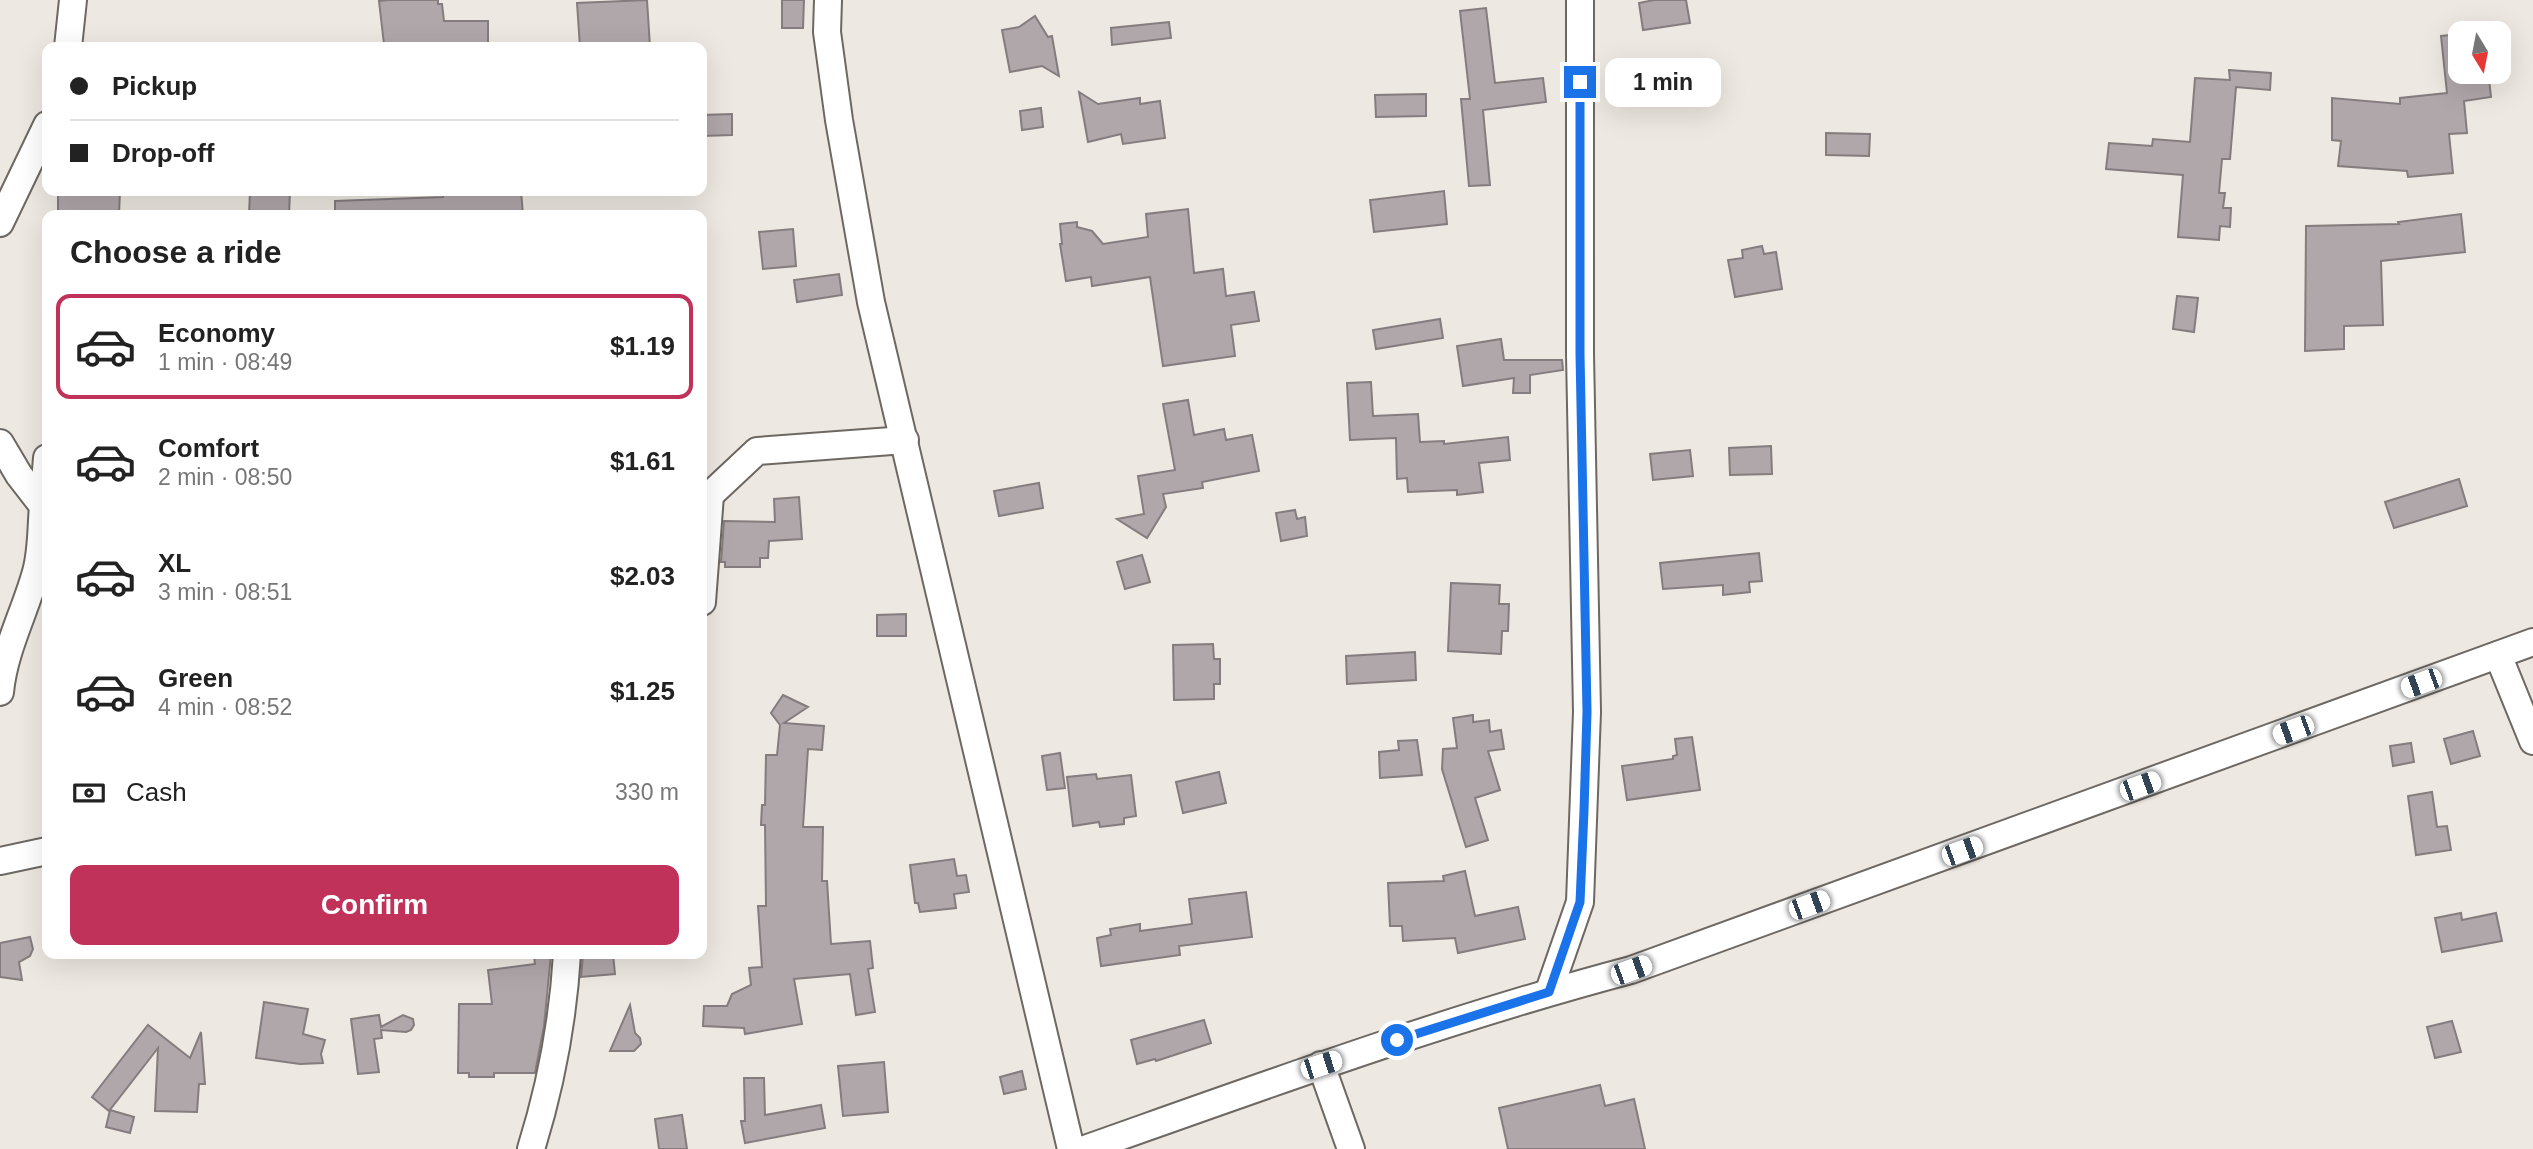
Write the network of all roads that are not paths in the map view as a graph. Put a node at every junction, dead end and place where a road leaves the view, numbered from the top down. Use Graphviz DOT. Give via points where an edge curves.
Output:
graph roads {
  1 [pos="73,0"];
  2 [pos="828,0"];
  3 [pos="1580,0"];
  4 [pos="69,42"];
  5 [pos="42,135"];
  6 [pos="0,223"];
  7 [pos="905,440"];
  8 [pos="0,443"];
  9 [pos="707,494"];
  10 [pos="42,505"];
  11 [pos="42,517"];
  12 [pos="12,601"];
  13 [pos="2533,642"];
  14 [pos="2498,655"];
  15 [pos="0,692"];
  16 [pos="2533,741"];
  17 [pos="42,852"];
  18 [pos="0,861"];
  19 [pos="567,959"];
  20 [pos="1549,992"];
  21 [pos="1321,1065"];
  22 [pos="531,1149"];
  23 [pos="1071,1149"];
  24 [pos="1085,1149"];
  25 [pos="1351,1149"];
  1 -- 4 [label="street"];
  2 -- 7 [label="street" via="827,32 848,172 871,302"];
  3 -- 20 [label="street" via="1587,712 1580,902"];
  5 -- 6 [label="street"];
  7 -- 9 [label="street" via="757,451"];
  7 -- 23 [label="street"];
  8 -- 10 [label="street"];
  11 -- 12 [label="street" via="37,570"];
  12 -- 15 [label="street"];
  13 -- 14 [label="street"];
  14 -- 16 [label="street"];
  14 -- 20 [label="street" via="1644,965"];
  17 -- 18 [label="street"];
  19 -- 22 [label="street" via="565,998 547,1099"];
  20 -- 21 [label="street"];
  21 -- 24 [label="street"];
  21 -- 25 [label="street"];
}
